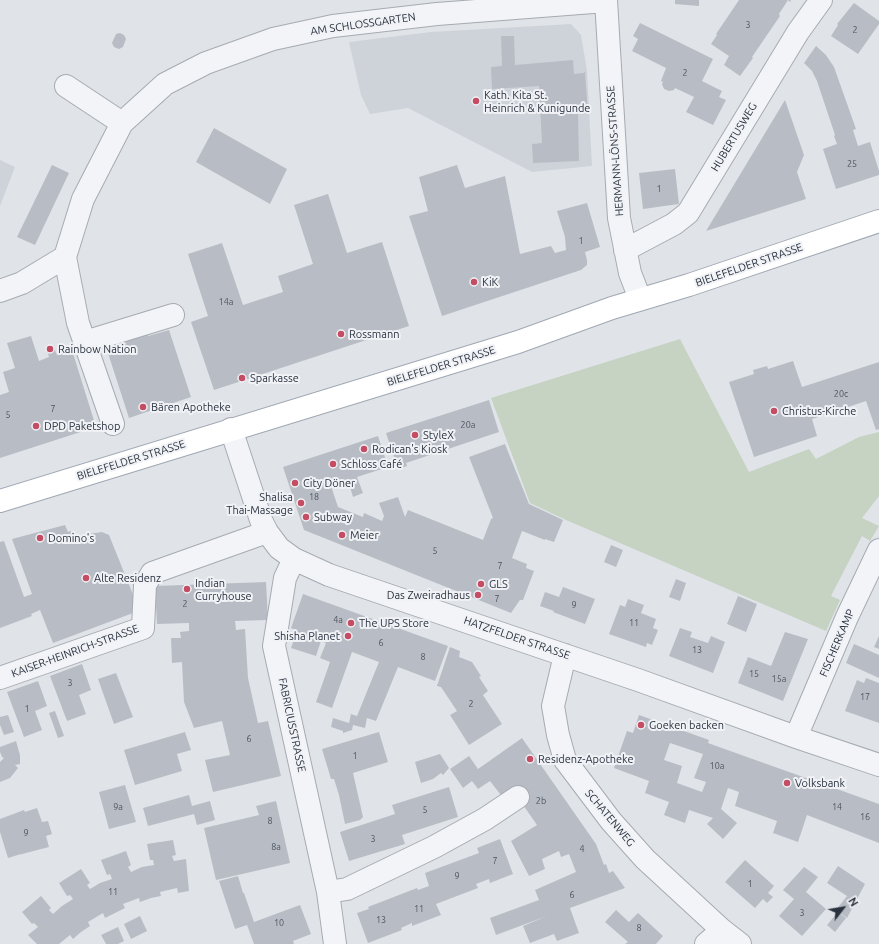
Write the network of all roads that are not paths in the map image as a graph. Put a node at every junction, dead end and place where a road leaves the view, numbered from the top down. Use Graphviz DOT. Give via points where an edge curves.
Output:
graph roads {
  1 [pos="606,0"];
  2 [pos="821,0"];
  3 [pos="66,86"];
  4 [pos="122,123"];
  5 [pos="879,221"];
  6 [pos="625,250"];
  7 [pos="66,257"];
  8 [pos="0,291"];
  9 [pos="640,299"];
  10 [pos="173,315"];
  11 [pos="85,342"];
  12 [pos="113,424"];
  13 [pos="231,429"];
  14 [pos="0,501"];
  15 [pos="267,532"];
  16 [pos="879,550"];
  17 [pos="294,559"];
  18 [pos="565,655"];
  19 [pos="0,678"];
  20 [pos="796,737"];
  21 [pos="879,765"];
  22 [pos="518,797"];
  23 [pos="328,892"];
  24 [pos="714,937"];
  25 [pos="335,944"];
  26 [pos="740,944"];
  1 -- 4 [label="street, AM SCHLOSSGARTEN" via="333,26 273,39 206,63 165,84"];
  1 -- 6 [label="street, HERMANN-LÖNS-STRASSE" via="619,218"];
  2 -- 6 [label="street, HUBERTUSWEG" via="798,32 688,213 674,224"];
  3 -- 4 [label="street"];
  4 -- 7 [label="street, AM SCHLOSSGARTEN" via="83,199"];
  5 -- 9 [label="main road, BIELEFELDER STRASSE" via="696,283"];
  6 -- 9 [label="street, HERMANN-LÖNS-STRASSE"];
  7 -- 8 [label="street" via="22,283"];
  7 -- 11 [label="street, AM SCHLOSSGARTEN" via="78,323"];
  9 -- 13 [label="main road, BIELEFELDER STRASSE" via="518,342"];
  10 -- 11 [label="street"];
  11 -- 12 [label="street, AM SCHLOSSGARTEN"];
  13 -- 14 [label="main road, BIELEFELDER STRASSE"];
  13 -- 15 [label="street, HATZFELDER STRASSE"];
  15 -- 17 [label="street, HATZFELDER STRASSE" via="280,548"];
  15 -- 19 [label="street, KAISER-HEINRICH-STRASSE" via="152,573 145,584 143,628"];
  16 -- 20 [label="street, FISCHERKAMP"];
  17 -- 18 [label="street, HATZFELDER STRASSE" via="341,580"];
  17 -- 23 [label="street, FABRICIUSSTRASSE" via="285,578 274,646"];
  18 -- 20 [label="street, HATZFELDER STRASSE"];
  18 -- 24 [label="street, SCHATENWEG" via="553,706 565,760 611,821"];
  20 -- 21 [label="street, HATZFELDER STRASSE"];
  22 -- 23 [label="street" via="485,819 434,847 347,889"];
  23 -- 25 [label="street, FABRICIUSSTRASSE"];
  24 -- 26 [label="street, SCHATENWEG"];
}
